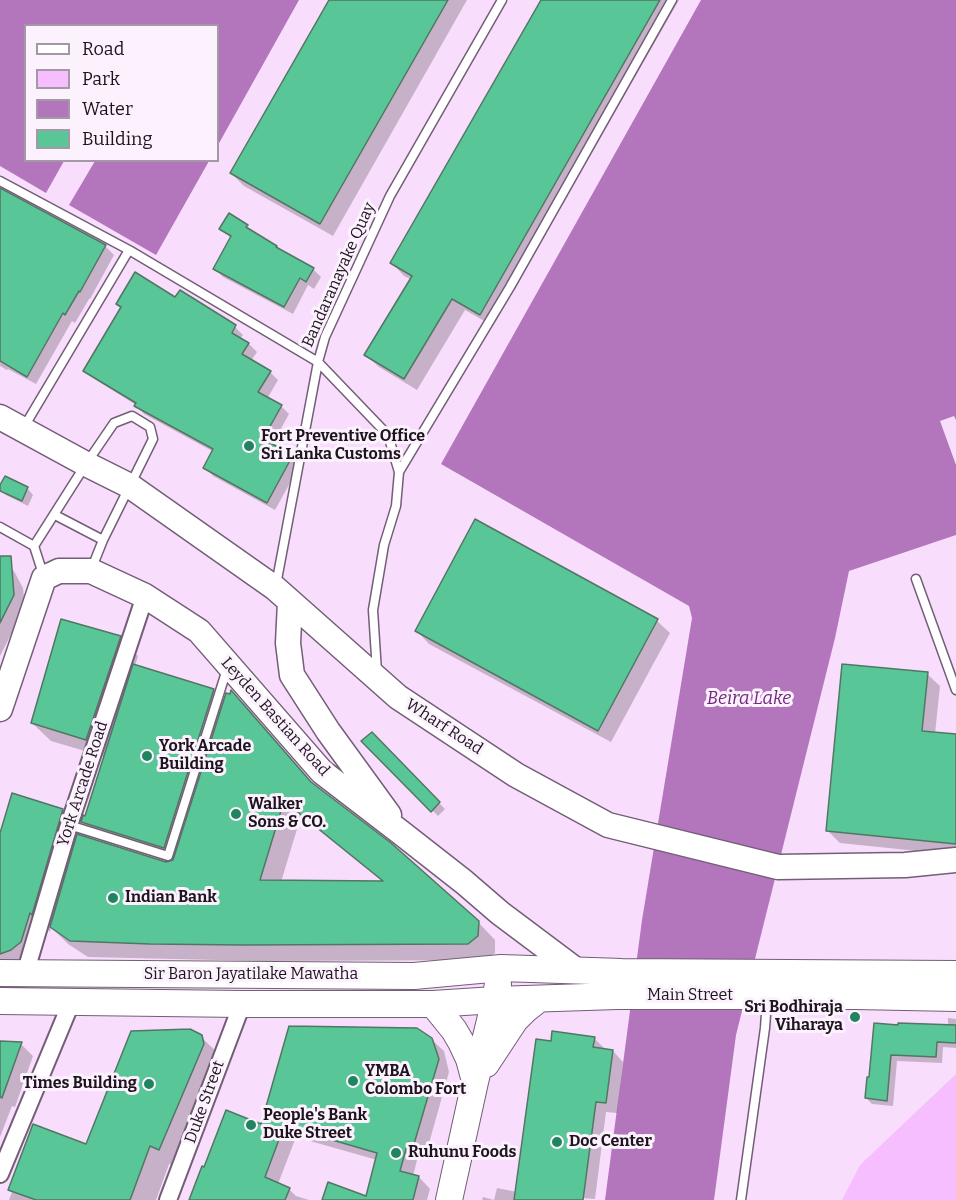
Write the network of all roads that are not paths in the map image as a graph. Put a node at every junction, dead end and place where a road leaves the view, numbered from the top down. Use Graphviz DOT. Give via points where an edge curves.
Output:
graph roads {
  1 [pos="502,0"];
  2 [pos="672,0"];
  3 [pos="0,181"];
  4 [pos="129,250"];
  5 [pos="318,362"];
  6 [pos="0,417"];
  7 [pos="23,430"];
  8 [pos="86,464"];
  9 [pos="399,472"];
  10 [pos="130,486"];
  11 [pos="55,515"];
  12 [pos="0,527"];
  13 [pos="103,540"];
  14 [pos="34,546"];
  15 [pos="91,571"];
  16 [pos="44,578"];
  17 [pos="916,579"];
  18 [pos="283,595"];
  19 [pos="145,596"];
  20 [pos="228,666"];
  21 [pos="377,679"];
  22 [pos="956,690"];
  23 [pos="0,709"];
  24 [pos="69,825"];
  25 [pos="404,835"];
  26 [pos="956,860"];
  27 [pos="501,968"];
  28 [pos="576,969"];
  29 [pos="0,973"];
  30 [pos="25,974"];
  31 [pos="956,974"];
  32 [pos="620,984"];
  33 [pos="759,988"];
  34 [pos="956,998"];
  35 [pos="539,999"];
  36 [pos="495,1000"];
  37 [pos="0,1001"];
  38 [pos="71,1003"];
  39 [pos="242,1004"];
  40 [pos="433,1004"];
  41 [pos="475,1082"];
  42 [pos="0,1174"];
  43 [pos="168,1200"];
  44 [pos="449,1200"];
  45 [pos="741,1200"];
  1 -- 5 [label="lane, Bandaranayake Quay" via="390,196 325,337"];
  2 -- 9 [label="lane" via="510,287"];
  3 -- 4 [label="lane"];
  4 -- 5 [label="lane"];
  4 -- 7 [label="lane"];
  5 -- 9 [label="lane" via="388,435"];
  5 -- 18 [label="lane, Bandaranayake Quay"];
  6 -- 7 [label="main road, Wharf Road"];
  7 -- 8 [label="main road, Wharf Road"];
  8 -- 10 [label="main road, Wharf Road"];
  8 -- 10 [label="lane" via="114,423 132,416 150,427 153,439"];
  8 -- 11 [label="lane"];
  9 -- 21 [label="lane" via="396,506 384,545 373,610"];
  10 -- 13 [label="lane"];
  10 -- 18 [label="main road, Wharf Road"];
  11 -- 13 [label="lane"];
  11 -- 14 [label="lane"];
  12 -- 14 [label="lane"];
  13 -- 15 [label="lane"];
  14 -- 16 [label="lane"];
  15 -- 16 [label="main road, Leyden Bastian Road" via="59,572"];
  15 -- 19 [label="main road, Leyden Bastian Road"];
  16 -- 23 [label="main road"];
  17 -- 22 [label="lane"];
  18 -- 21 [label="main road, Wharf Road"];
  18 -- 25 [label="main road" via="292,675"];
  19 -- 20 [label="main road, Leyden Bastian Road" via="199,631"];
  19 -- 24 [label="street, York Arcade Road"];
  20 -- 24 [label="lane" via="168,856"];
  20 -- 25 [label="main road, Leyden Bastian Road" via="322,772"];
  21 -- 26 [label="main road, Wharf Road" via="516,775 608,825 778,867"];
  24 -- 30 [label="street, York Arcade Road"];
  25 -- 28 [label="main road, Leyden Bastian Road"];
  27 -- 28 [label="main road, Main Street"];
  27 -- 30 [label="main road, Sir Baron Jayatilake Mawatha" via="414,976"];
  27 -- 36 [label="main road"];
  28 -- 32 [label="main road, Main Street"];
  29 -- 30 [label="main road, Sir Baron Jayatilake Mawatha"];
  31 -- 33 [label="main road, Main Street"];
  32 -- 33 [label="main road, Main Street"];
  32 -- 35 [label="main road, Main Street"];
  33 -- 34 [label="main road, Main Street" via="855,996"];
  33 -- 45 [label="lane" via="765,1028"];
  35 -- 36 [label="main road, Main Street"];
  35 -- 41 [label="main road" via="515,1020"];
  36 -- 40 [label="main road, Sir Baron Jayatilake Mawatha"];
  36 -- 41 [label="main road"];
  37 -- 38 [label="main road, Sir Baron Jayatilake Mawatha"];
  38 -- 39 [label="main road, Sir Baron Jayatilake Mawatha"];
  38 -- 42 [label="street"];
  39 -- 40 [label="main road, Sir Baron Jayatilake Mawatha"];
  39 -- 43 [label="street, Duke Street"];
  40 -- 41 [label="main road" via="461,1042"];
  41 -- 44 [label="main road"];
}
